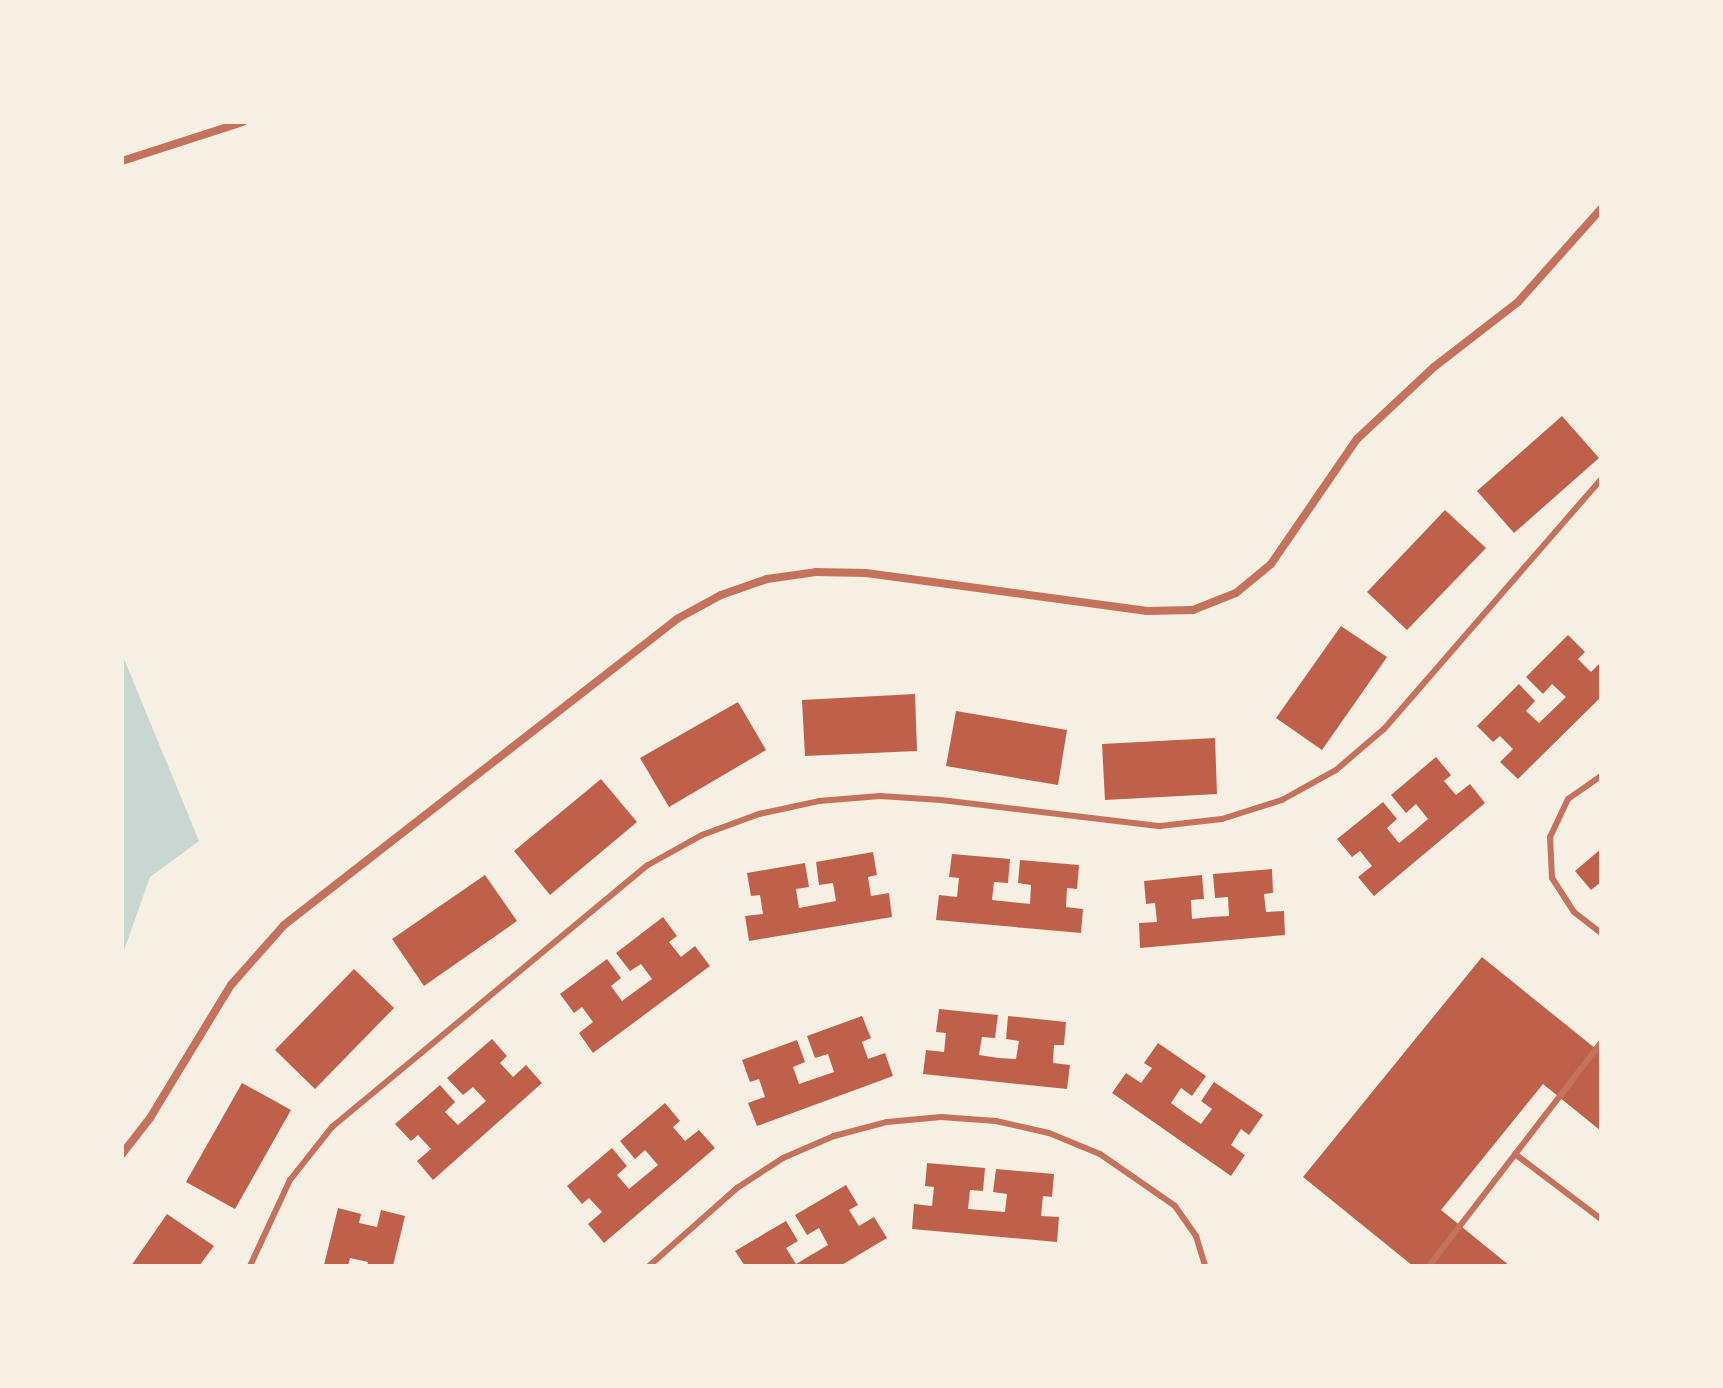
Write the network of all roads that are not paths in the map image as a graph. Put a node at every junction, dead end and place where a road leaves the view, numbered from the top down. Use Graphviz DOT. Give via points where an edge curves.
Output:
graph roads {
  1 [pos="243,122"];
  2 [pos="122,161"];
  3 [pos="1601,209"];
  4 [pos="1601,479"];
  5 [pos="1601,776"];
  6 [pos="1601,933"];
  7 [pos="1601,1043"];
  8 [pos="122,1154"];
  9 [pos="1515,1154"];
  10 [pos="1601,1219"];
  11 [pos="250,1266"];
  12 [pos="649,1266"];
  13 [pos="1205,1266"];
  14 [pos="1429,1266"];
  1 -- 2 [label="street"];
  3 -- 8 [label="street" via="1518,302 1434,367 1357,439 1271,564 1236,593 1193,610 1147,611 866,573 816,572 767,579 677,619 284,925 231,985 150,1118"];
  4 -- 11 [label="lane" via="1384,729 1336,770 1282,800 1222,819 1160,826 941,800 880,796 819,801 759,814 702,835 648,865 332,1127 290,1180"];
  5 -- 6 [label="lane" via="1568,799 1550,837 1552,878 1574,912"];
  7 -- 9 [label="lane"];
  9 -- 10 [label="lane"];
  9 -- 14 [label="lane"];
  12 -- 13 [label="lane" via="737,1188 783,1158 860,1129 941,1117 996,1121 1049,1133 1100,1154 1175,1206 1196,1236"];
}
